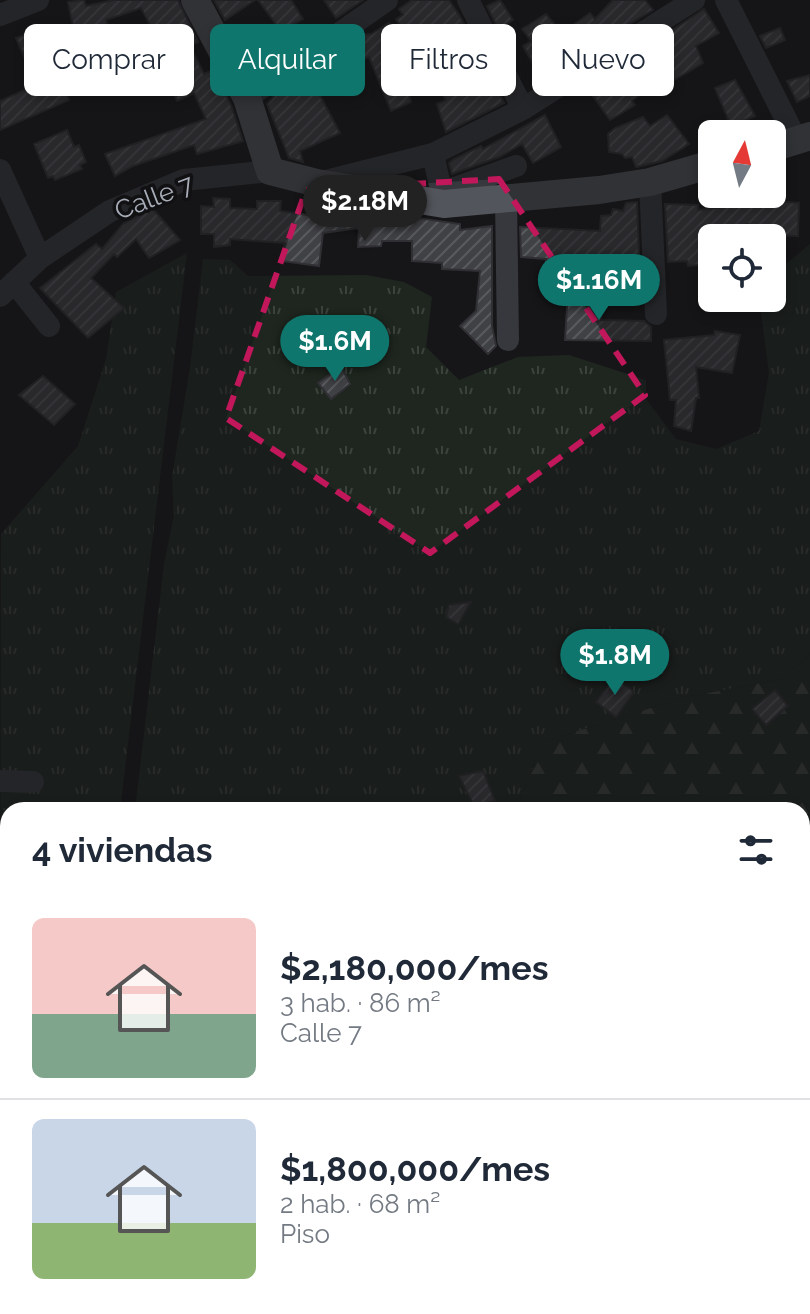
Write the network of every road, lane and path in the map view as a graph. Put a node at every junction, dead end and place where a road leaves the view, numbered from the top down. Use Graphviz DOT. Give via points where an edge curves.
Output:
graph roads {
  1 [pos="38,0"];
  2 [pos="195,0"];
  3 [pos="387,0"];
  4 [pos="468,0"];
  5 [pos="694,0"];
  6 [pos="726,0"];
  7 [pos="0,15"];
  8 [pos="247,98"];
  9 [pos="523,109"];
  10 [pos="793,142"];
  11 [pos="433,154"];
  12 [pos="516,166"];
  13 [pos="698,168"];
  14 [pos="0,170"];
  15 [pos="270,171"];
  16 [pos="650,182"];
  17 [pos="317,183"];
  18 [pos="442,198"];
  19 [pos="506,199"];
  20 [pos="40,258"];
  21 [pos="7,289"];
  22 [pos="656,314"];
  23 [pos="49,326"];
  24 [pos="508,340"];
  25 [pos="0,781"];
  26 [pos="33,782"];
  1 -- 7 [label="street"];
  2 -- 8 [label="main road"];
  3 -- 8 [label="street"];
  4 -- 9 [label="street"];
  5 -- 9 [label="street"];
  6 -- 10 [label="street"];
  8 -- 15 [label="main road"];
  9 -- 11 [label="street"];
  11 -- 17 [label="street"];
  11 -- 18 [label="street"];
  12 -- 18 [label="street"];
  13 -- 16 [label="main road, Calle 7"];
  14 -- 20 [label="street"];
  15 -- 17 [label="main road, Calle 7"];
  15 -- 20 [label="street, Calle 7" via="184,180 110,211"];
  16 -- 19 [label="main road, Calle 7"];
  16 -- 22 [label="street"];
  17 -- 18 [label="main road, Calle 7"];
  18 -- 19 [label="main road, Calle 7"];
  19 -- 24 [label="street"];
  20 -- 21 [label="street, Calle 7"];
  21 -- 23 [label="street"];
  25 -- 26 [label="street"];
}
